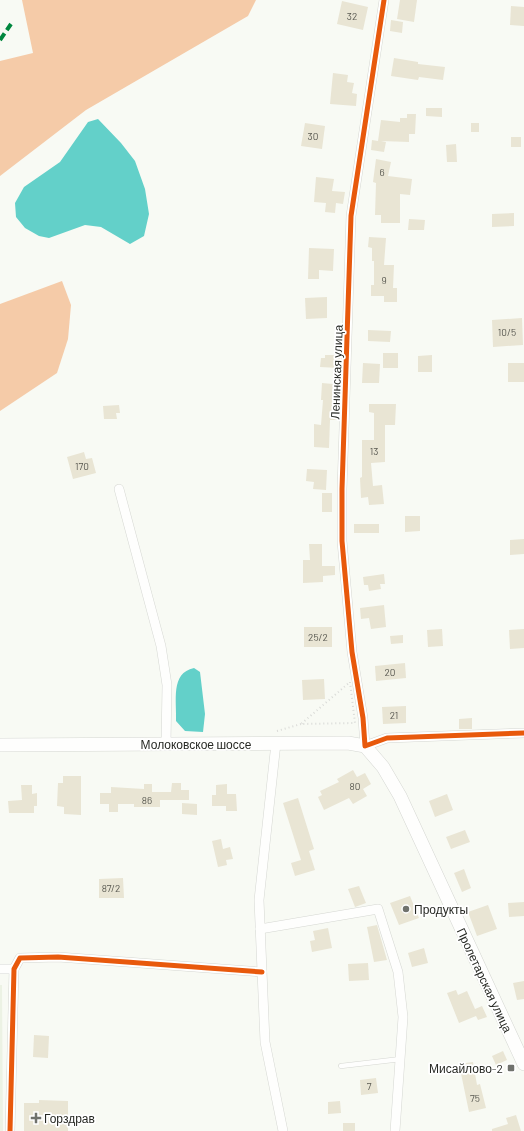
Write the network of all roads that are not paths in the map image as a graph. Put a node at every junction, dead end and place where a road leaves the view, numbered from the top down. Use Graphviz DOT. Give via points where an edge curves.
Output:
graph roads {
  1 [pos="384,0"];
  2 [pos="119,489"];
  3 [pos="524,733"];
  4 [pos="276,743"];
  5 [pos="166,744"];
  6 [pos="0,745"];
  7 [pos="365,746"];
  8 [pos="260,929"];
  9 [pos="0,969"];
  10 [pos="14,969"];
  11 [pos="262,972"];
  12 [pos="401,1059"];
  13 [pos="524,1064"];
  14 [pos="341,1066"];
  15 [pos="10,1131"];
  16 [pos="283,1131"];
  17 [pos="395,1131"];
  1 -- 7 [label="street, Ленинская улица" via="351,216 342,489 342,541 348,612"];
  2 -- 5 [label="street" via="161,646 167,685"];
  3 -- 7 [label="street" via="387,738"];
  4 -- 5 [label="main road, Молоковское шоссе"];
  4 -- 7 [label="main road, Молоковское шоссе"];
  4 -- 8 [label="street" via="259,900"];
  5 -- 6 [label="main road, Молоковское шоссе"];
  7 -- 13 [label="main road, Пролетарская улица" via="383,767 400,796"];
  8 -- 11 [label="street"];
  8 -- 12 [label="street" via="378,909 398,972 403,1017"];
  9 -- 10 [label="street"];
  10 -- 11 [label="street" via="20,958 58,957"];
  10 -- 15 [label="street"];
  11 -- 16 [label="street" via="265,1042"];
  12 -- 14 [label="lane"];
  12 -- 17 [label="street"];
}
